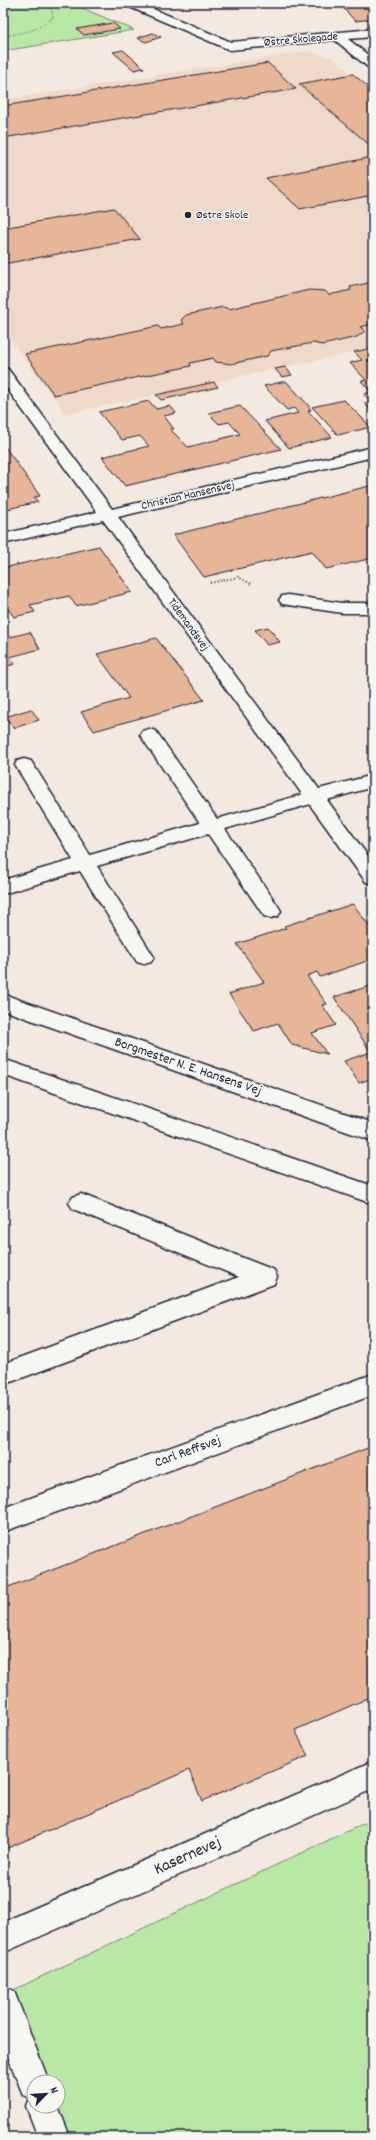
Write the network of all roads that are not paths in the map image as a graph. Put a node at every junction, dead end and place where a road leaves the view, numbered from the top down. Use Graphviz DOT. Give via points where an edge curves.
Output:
graph roads {
  1 [pos="129,3"];
  2 [pos="373,33"];
  3 [pos="338,37"];
  4 [pos="373,65"];
  5 [pos="3,372"];
  6 [pos="373,452"];
  7 [pos="108,514"];
  8 [pos="3,539"];
  9 [pos="288,600"];
  10 [pos="373,608"];
  11 [pos="149,735"];
  12 [pos="24,764"];
  13 [pos="373,781"];
  14 [pos="314,797"];
  15 [pos="212,827"];
  16 [pos="86,863"];
  17 [pos="373,877"];
  18 [pos="3,887"];
  19 [pos="271,911"];
  20 [pos="144,957"];
  21 [pos="3,1002"];
  22 [pos="3,1067"];
  23 [pos="373,1132"];
  24 [pos="373,1195"];
  25 [pos="81,1203"];
  26 [pos="3,1375"];
  27 [pos="373,1384"];
  28 [pos="3,1520"];
  29 [pos="373,1776"];
  30 [pos="3,1938"];
  31 [pos="3,2002"];
  32 [pos="30,2074"];
  33 [pos="45,2114"];
  34 [pos="54,2137"];
  1 -- 3 [label="street, Østre Skolegade" via="230,46"];
  2 -- 3 [label="street, Østre Skolegade"];
  3 -- 4 [label="street"];
  5 -- 7 [label="street, Tidemandsvej"];
  6 -- 7 [label="street, Christian Hansensvej"];
  7 -- 8 [label="street, Christian Hansensvej"];
  7 -- 14 [label="street, Tidemandsvej"];
  9 -- 10 [label="street" via="342,608"];
  11 -- 15 [label="street"];
  12 -- 16 [label="street"];
  13 -- 14 [label="street"];
  14 -- 15 [label="street"];
  14 -- 17 [label="street, Tidemandsvej"];
  15 -- 16 [label="street"];
  15 -- 19 [label="street"];
  16 -- 18 [label="street"];
  16 -- 20 [label="street"];
  21 -- 23 [label="street, Borgmester N. E. Hansens Vej"];
  22 -- 24 [label="street"];
  25 -- 26 [label="street" via="265,1277"];
  27 -- 28 [label="street, Carl Reffsvej"];
  29 -- 30 [label="street, Kasernevej"];
  31 -- 32 [label="street"];
  33 -- 34 [label="street"];
}
